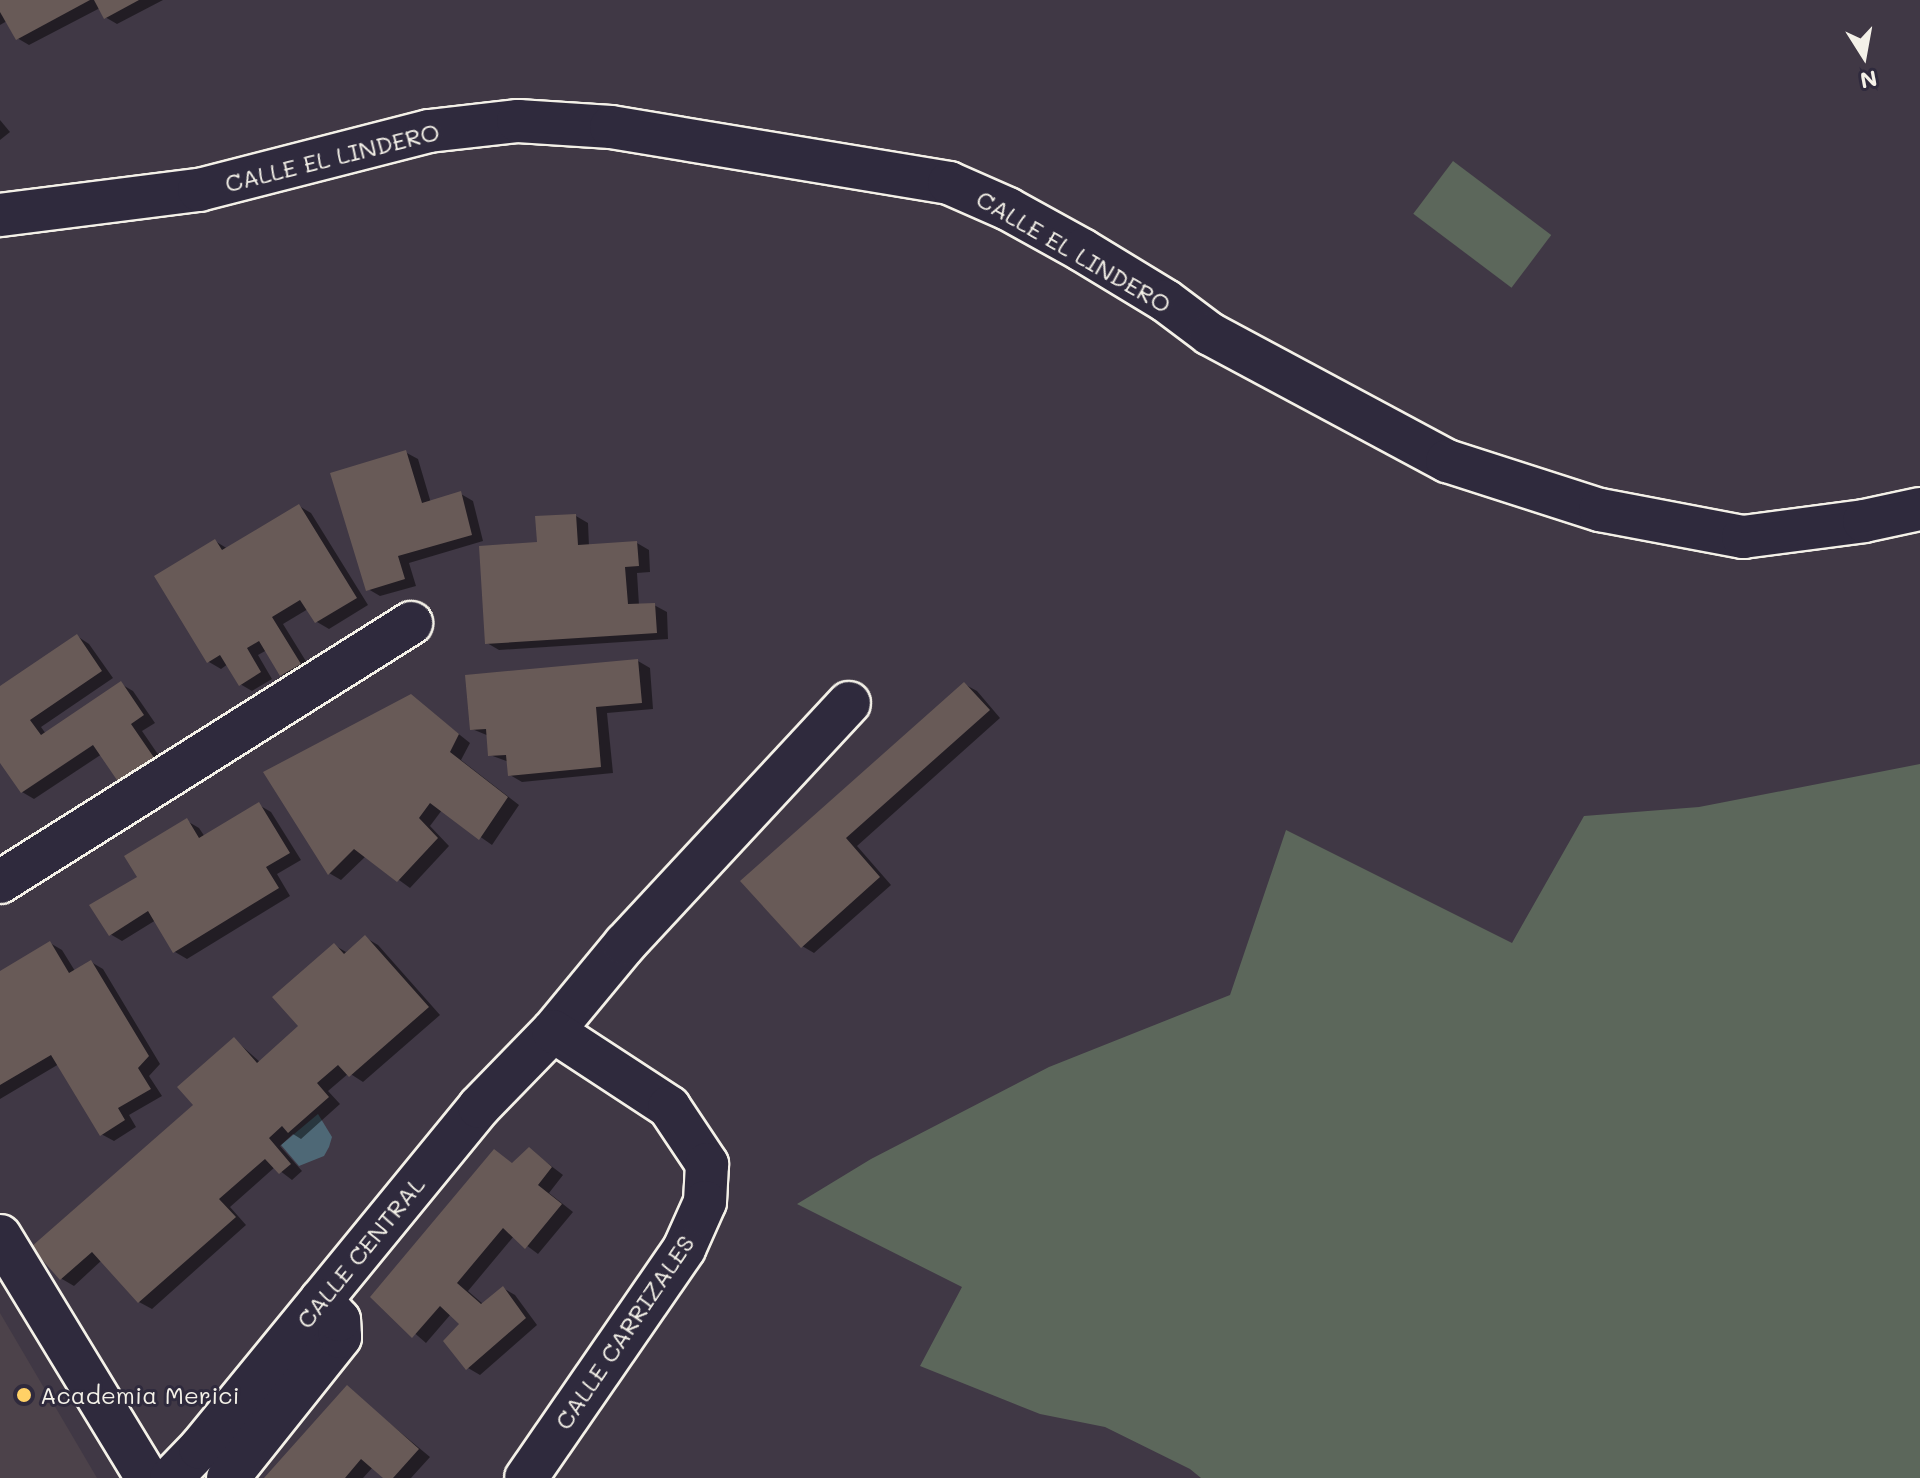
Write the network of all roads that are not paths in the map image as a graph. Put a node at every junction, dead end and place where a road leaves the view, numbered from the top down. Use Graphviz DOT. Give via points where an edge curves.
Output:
graph roads {
  1 [pos="0,215"];
  2 [pos="1920,509"];
  3 [pos="411,623"];
  4 [pos="849,703"];
  5 [pos="0,882"];
  6 [pos="553,1031"];
  7 [pos="0,1236"];
  8 [pos="321,1300"];
  9 [pos="147,1478"];
  10 [pos="171,1478"];
  11 [pos="228,1478"];
  12 [pos="526,1478"];
  1 -- 2 [label="street, CALLE EL LINDERO" via="199,190 429,131 518,121 611,127 949,183 1082,250 1210,334 1447,461 1600,510 1743,537"];
  3 -- 5 [label="street"];
  4 -- 6 [label="street, CALLE CENTRAL" via="625,944"];
  6 -- 8 [label="street, CALLE CENTRAL" via="479,1107"];
  6 -- 12 [label="street, CALLE CARRIZALES" via="669,1107 707,1164 705,1202 684,1249"];
  7 -- 9 [label="street"];
  8 -- 10 [label="street, CALLE CENTRAL"];
  8 -- 11 [label="street" via="339,1320 340,1337"];
}
